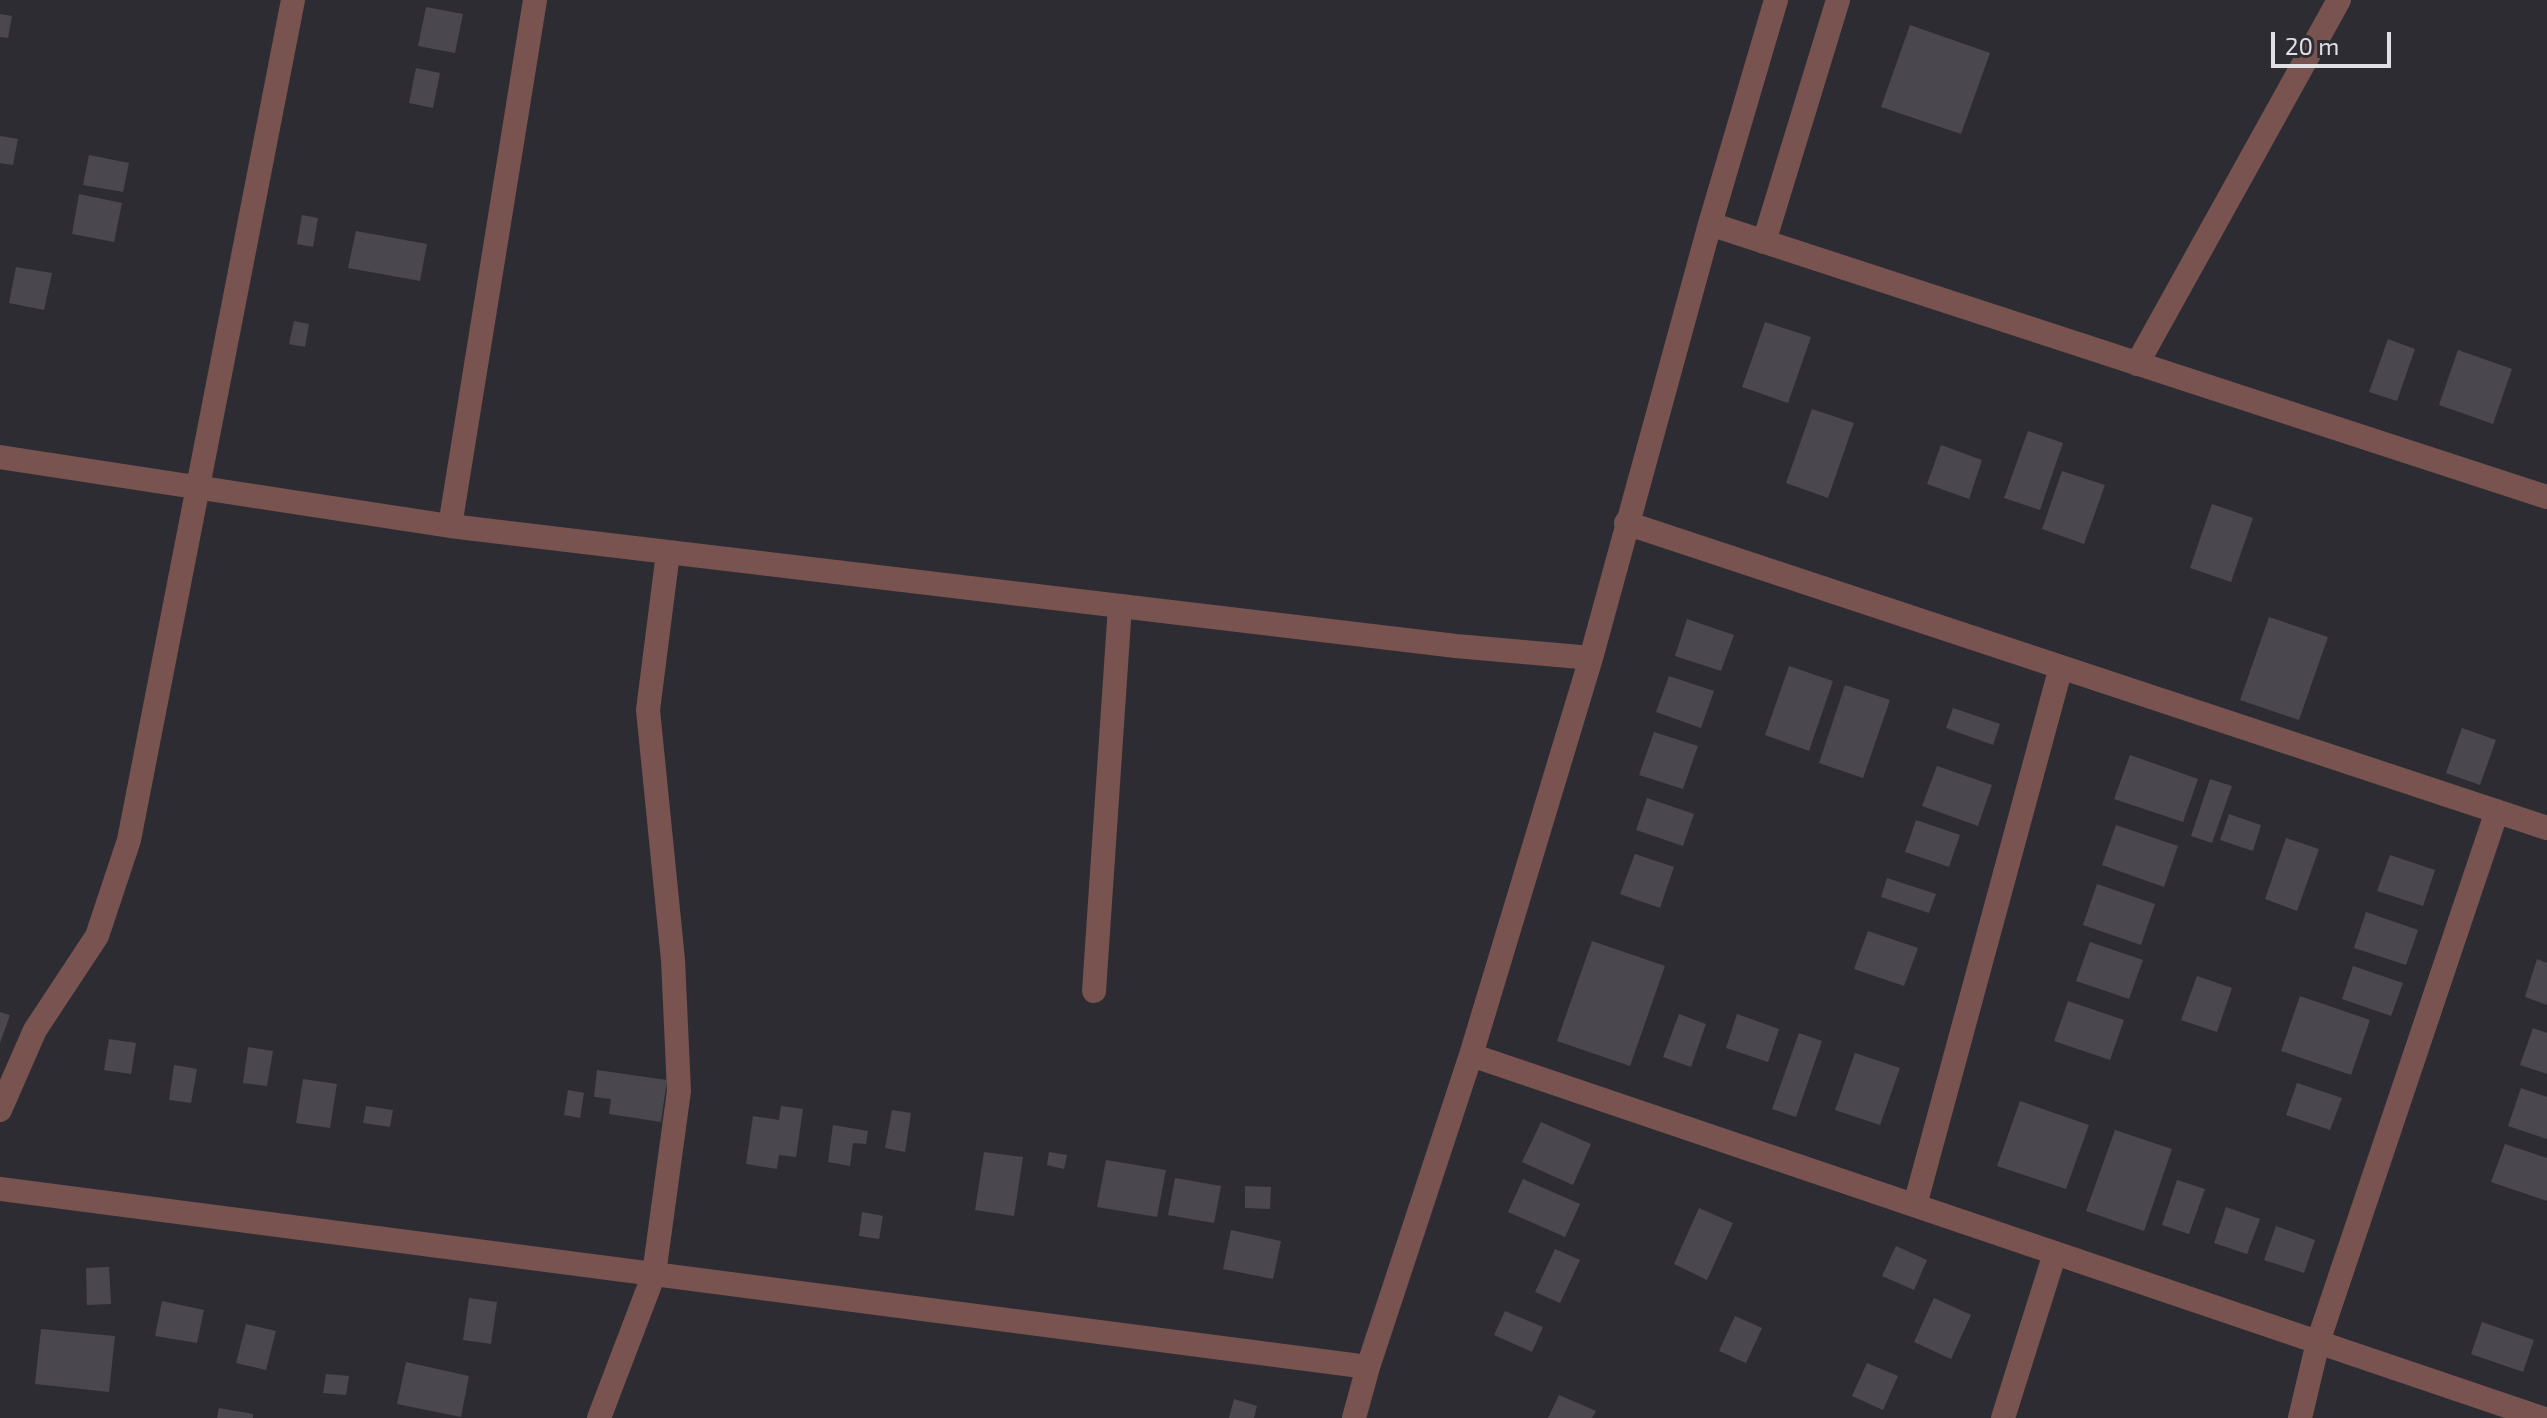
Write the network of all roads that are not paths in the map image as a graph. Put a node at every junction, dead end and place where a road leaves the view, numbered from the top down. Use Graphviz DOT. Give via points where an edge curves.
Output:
graph roads {
  1 [pos="293,0"];
  2 [pos="535,0"];
  3 [pos="1776,0"];
  4 [pos="1838,0"];
  5 [pos="2339,0"];
  6 [pos="1710,224"];
  7 [pos="1764,242"];
  8 [pos="2137,364"];
  9 [pos="0,457"];
  10 [pos="197,486"];
  11 [pos="2547,497"];
  12 [pos="1626,523"];
  13 [pos="450,526"];
  14 [pos="668,553"];
  15 [pos="1120,606"];
  16 [pos="1591,658"];
  17 [pos="2061,667"];
  18 [pos="2497,811"];
  19 [pos="2547,828"];
  20 [pos="1094,991"];
  21 [pos="1471,1055"];
  22 [pos="0,1110"];
  23 [pos="0,1189"];
  24 [pos="1915,1205"];
  25 [pos="2055,1253"];
  26 [pos="654,1274"];
  27 [pos="2318,1342"];
  28 [pos="1368,1367"];
  29 [pos="599,1418"];
  30 [pos="1354,1418"];
  31 [pos="2003,1418"];
  32 [pos="2300,1418"];
  33 [pos="2542,1418"];
  1 -- 10 [label="street"];
  2 -- 13 [label="street"];
  3 -- 6 [label="street"];
  4 -- 7 [label="street"];
  5 -- 8 [label="street"];
  6 -- 7 [label="street"];
  6 -- 12 [label="street"];
  7 -- 8 [label="street"];
  8 -- 11 [label="street"];
  9 -- 10 [label="street"];
  10 -- 13 [label="street"];
  10 -- 22 [label="street" via="129,840 97,936 35,1030"];
  12 -- 16 [label="street"];
  12 -- 17 [label="street"];
  13 -- 14 [label="street"];
  14 -- 15 [label="street"];
  14 -- 26 [label="street" via="648,710 673,960 679,1091"];
  15 -- 16 [label="street"];
  15 -- 20 [label="street"];
  16 -- 21 [label="street"];
  17 -- 18 [label="street"];
  17 -- 24 [label="street"];
  18 -- 19 [label="street"];
  18 -- 27 [label="street"];
  21 -- 24 [label="street"];
  21 -- 28 [label="street"];
  23 -- 26 [label="street"];
  24 -- 25 [label="street"];
  25 -- 27 [label="street"];
  25 -- 31 [label="street"];
  26 -- 28 [label="street"];
  26 -- 29 [label="street"];
  27 -- 32 [label="street"];
  27 -- 33 [label="street"];
  28 -- 30 [label="street"];
}
